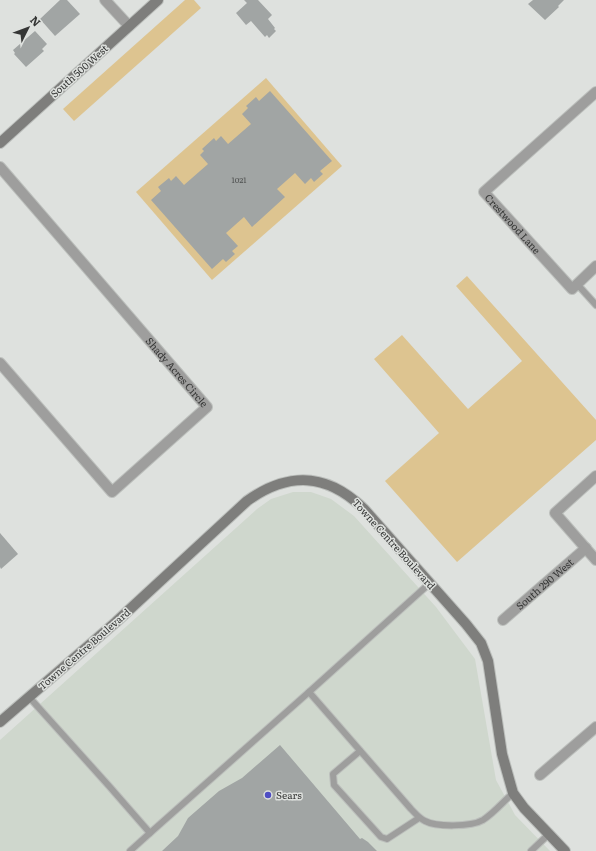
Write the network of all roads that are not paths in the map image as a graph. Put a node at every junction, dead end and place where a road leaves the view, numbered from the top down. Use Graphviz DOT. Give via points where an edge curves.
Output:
graph roads {
  1 [pos="105,0"];
  2 [pos="158,0"];
  3 [pos="129,26"];
  4 [pos="596,92"];
  5 [pos="0,143"];
  6 [pos="0,168"];
  7 [pos="596,266"];
  8 [pos="577,284"];
  9 [pos="596,305"];
  10 [pos="0,363"];
  11 [pos="596,476"];
  12 [pos="586,548"];
  13 [pos="596,560"];
  14 [pos="430,583"];
  15 [pos="503,620"];
  16 [pos="309,692"];
  17 [pos="29,697"];
  18 [pos="0,722"];
  19 [pos="596,727"];
  20 [pos="360,751"];
  21 [pos="540,775"];
  22 [pos="513,793"];
  23 [pos="419,818"];
  24 [pos="150,833"];
  25 [pos="549,834"];
  26 [pos="130,851"];
  27 [pos="531,851"];
  28 [pos="565,851"];
  1 -- 3 [label="street"];
  2 -- 3 [label="street, South 500 West"];
  3 -- 5 [label="street, South 500 West"];
  4 -- 8 [label="street, Crestwood Lane" via="484,192 572,288"];
  6 -- 10 [label="street, Shady Acres Circle" via="207,407 112,492"];
  7 -- 8 [label="street"];
  8 -- 9 [label="lane"];
  11 -- 12 [label="street" via="555,513"];
  12 -- 13 [label="street"];
  12 -- 15 [label="street, South 290 West"];
  14 -- 16 [label="lane"];
  14 -- 17 [label="street, Towne Centre Boulevard" via="364,509 347,494 324,483 295,480 284,482 265,489 247,502"];
  14 -- 22 [label="street, Towne Centre Boulevard" via="474,634 485,653 502,754"];
  16 -- 20 [label="lane"];
  16 -- 24 [label="lane"];
  17 -- 18 [label="street, Towne Centre Boulevard"];
  17 -- 24 [label="lane"];
  19 -- 21 [label="street"];
  20 -- 23 [label="lane"];
  20 -- 23 [label="lane" via="333,774 334,785 380,837 387,839"];
  22 -- 23 [label="lane" via="482,820 469,825 432,824"];
  22 -- 25 [label="street, Towne Centre Boulevard"];
  24 -- 26 [label="lane"];
  25 -- 27 [label="lane"];
  25 -- 28 [label="street, Towne Centre Boulevard"];
}
